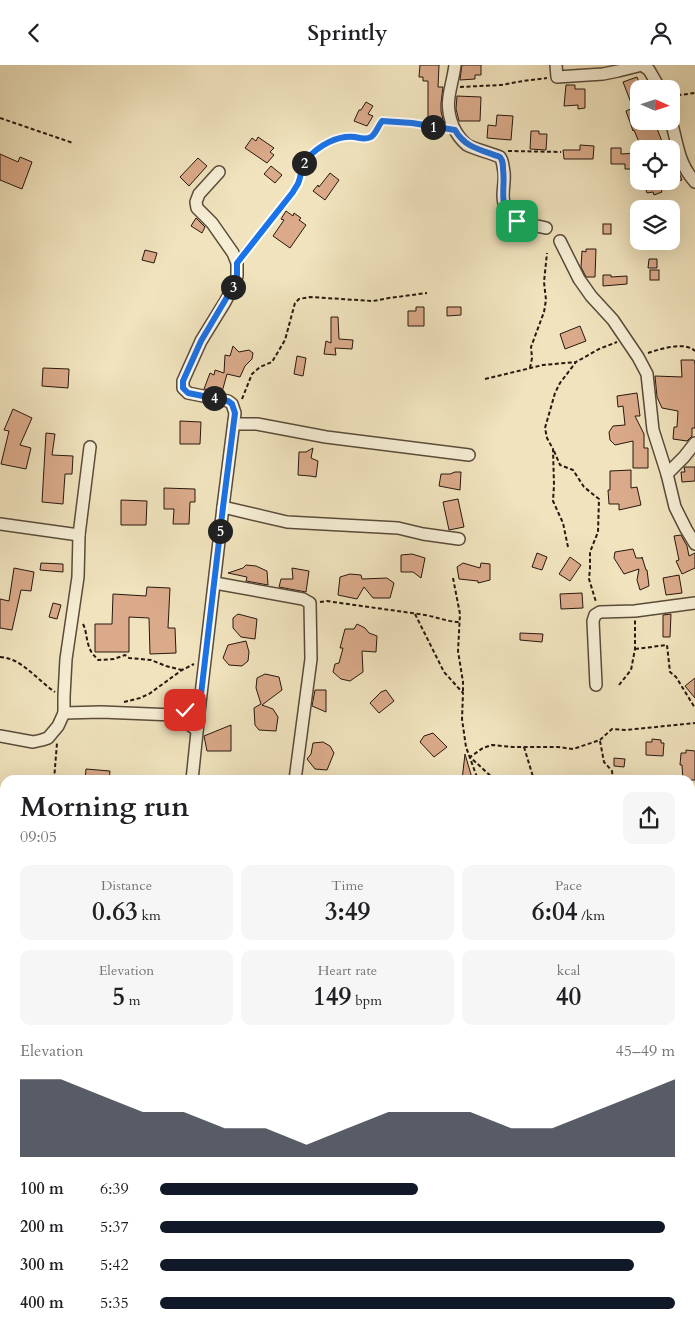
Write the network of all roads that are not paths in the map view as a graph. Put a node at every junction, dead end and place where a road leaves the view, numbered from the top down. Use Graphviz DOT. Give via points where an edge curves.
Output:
graph roads {
  1 [pos="455,65"];
  2 [pos="556,65"];
  3 [pos="642,65"];
  4 [pos="655,80"];
  5 [pos="673,130"];
  6 [pos="220,172"];
  7 [pos="695,182"];
  8 [pos="546,227"];
  9 [pos="560,241"];
  10 [pos="235,419"];
  11 [pos="695,443"];
  12 [pos="90,447"];
  13 [pos="468,455"];
  14 [pos="668,474"];
  15 [pos="223,507"];
  16 [pos="0,525"];
  17 [pos="79,535"];
  18 [pos="459,539"];
  19 [pos="695,544"];
  20 [pos="215,583"];
  21 [pos="695,603"];
  22 [pos="596,685"];
  23 [pos="200,703"];
  24 [pos="64,713"];
  25 [pos="174,715"];
  26 [pos="197,730"];
  27 [pos="0,736"];
  28 [pos="192,775"];
  29 [pos="296,775"];
  1 -- 8 [label="street" via="448,110 455,130 468,145 502,160 503,198 509,216 517,221"];
  2 -- 3 [label="street" via="557,77 603,74"];
  3 -- 4 [label="street"];
  5 -- 7 [label="street" via="681,162"];
  6 -- 10 [label="street" via="199,194 196,208 212,223 234,253 237,276 201,341 183,381 183,388 188,393 228,401 232,404"];
  9 -- 14 [label="street" via="579,279 626,338 647,374 652,430"];
  10 -- 13 [label="street" via="326,437"];
  10 -- 15 [label="street"];
  11 -- 14 [label="street"];
  12 -- 17 [label="street"];
  14 -- 19 [label="street" via="675,507"];
  15 -- 18 [label="street" via="287,522 398,528"];
  15 -- 20 [label="street"];
  16 -- 17 [label="street"];
  17 -- 24 [label="street" via="78,577 66,659"];
  20 -- 23 [label="street"];
  20 -- 29 [label="street" via="310,603 310,659"];
  21 -- 22 [label="street" via="595,615"];
  23 -- 25 [label="street"];
  23 -- 26 [label="street"];
  24 -- 25 [label="street"];
  24 -- 27 [label="street" via="58,726 42,741"];
  25 -- 26 [label="street"];
  26 -- 28 [label="street"];
}
